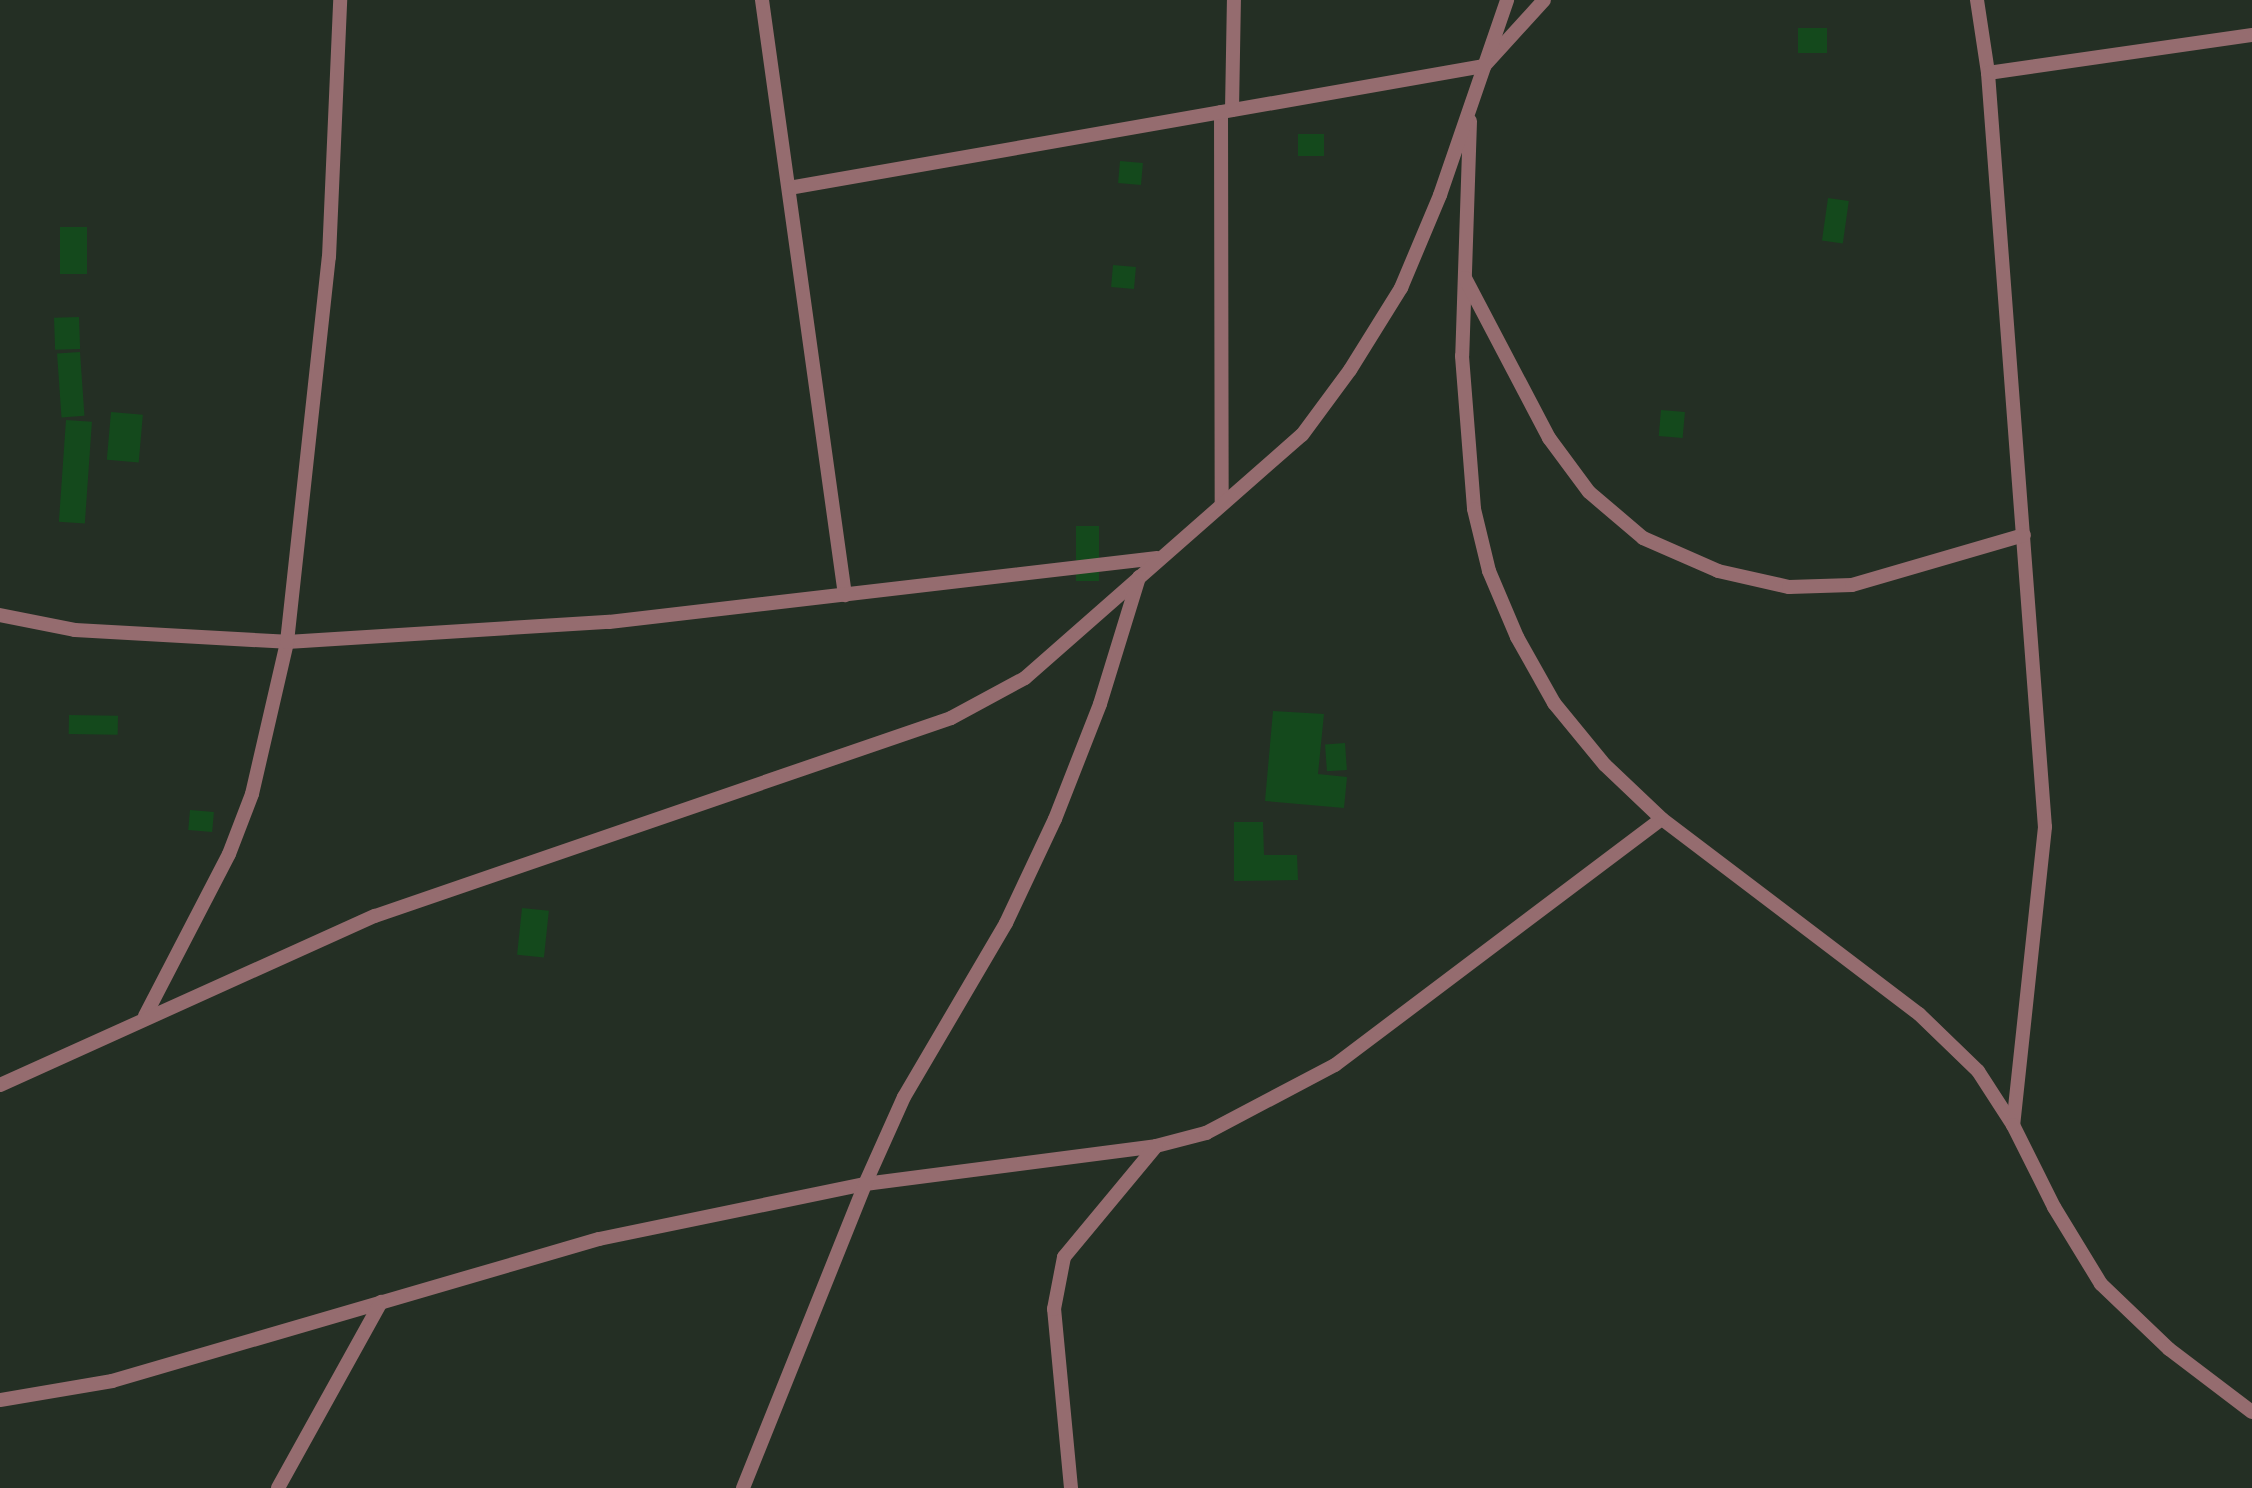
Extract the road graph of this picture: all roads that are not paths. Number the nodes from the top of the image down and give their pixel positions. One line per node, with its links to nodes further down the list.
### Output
1 (340, 0): 20 (street)
2 (762, 0): 12 (street)
3 (1234, 0): 11 (street)
4 (1507, 0): 8 (street)
5 (1544, 0): 8 (street)
6 (1977, 0): 9 (street)
7 (2252, 35): 9 (street)
8 (1485, 66): 10 (street); 11 (street)
9 (1988, 73): 15 (street)
10 (1470, 107): 13 (street); 14 (street)
11 (1226, 111): 12 (street); 14 (street)
12 (789, 188): 18 (street)
13 (1465, 277): 15 (street); 21 (street)
14 (1222, 503): 16 (street)
15 (2024, 535): 24 (street)
16 (1159, 558): 17 (street); 18 (street)
17 (1139, 575): 22 (street); 26 (street)
18 (845, 595): 20 (street)
19 (0, 615): 20 (street)
20 (287, 642): 22 (street)
21 (1662, 819): 24 (street); 25 (street)
22 (145, 1016): 23 (street)
23 (0, 1084)
24 (2013, 1125): 29 (street)
25 (1156, 1146): 26 (street); 32 (street)
26 (864, 1184): 27 (street); 31 (street)
27 (381, 1302): 28 (street); 30 (street)
28 (0, 1400)
29 (2252, 1412)
30 (278, 1488)
31 (743, 1488)
32 (1072, 1488)

